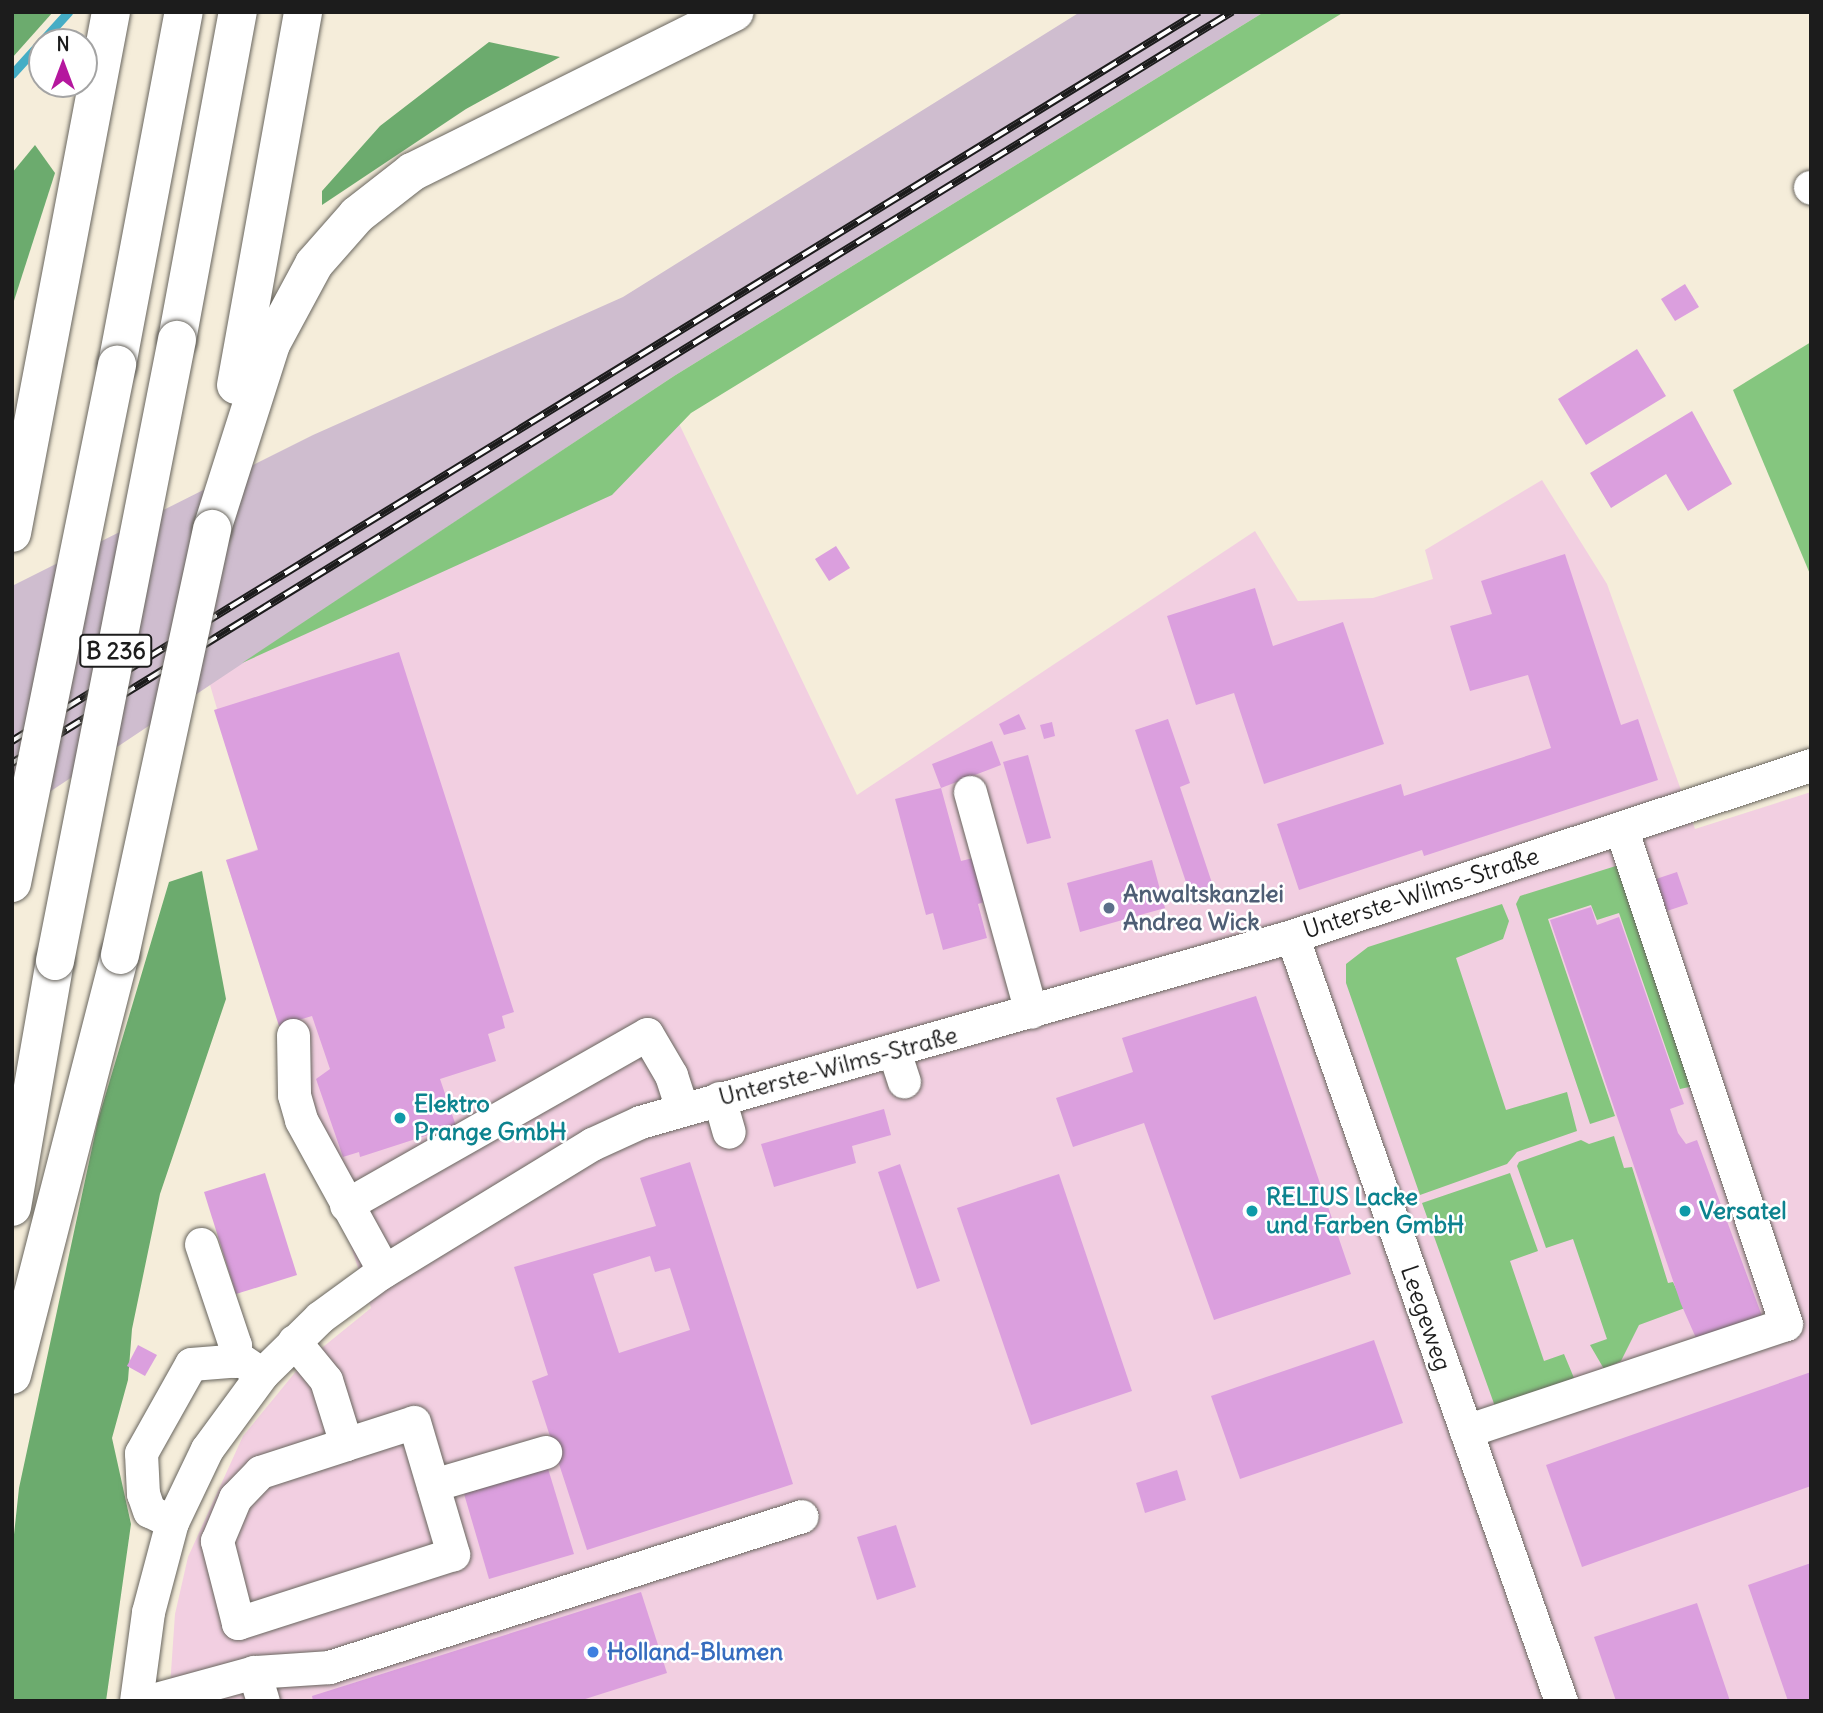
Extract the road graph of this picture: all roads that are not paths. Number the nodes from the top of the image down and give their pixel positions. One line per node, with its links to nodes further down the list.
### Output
1 (111, 12): 7 (highway)
2 (184, 12): 11 (highway, B 236, bridge)
3 (238, 12): 19 (highway, B 236, bridge)
4 (303, 12): 6 (highway)
5 (735, 12): 6 (highway)
6 (212, 529): 24 (highway, bridge)
7 (12, 533)
8 (1811, 765): 10 (street, Unterste-Wilms-Straße)
9 (970, 792): 13 (street)
10 (1621, 828): 12 (street, Unterste-Wilms-Straße); 25 (street)
11 (12, 883)
12 (1292, 936): 13 (street, Unterste-Wilms-Straße); 25 (street, Leegeweg)
13 (1031, 1012): 15 (street, Unterste-Wilms-Straße)
14 (293, 1035): 18 (street)
15 (719, 1098): 16 (street, Unterste-Wilms-Straße); 17 (street)
16 (682, 1109): 18 (street); 21 (street, Unterste-Wilms-Straße)
17 (730, 1132)
18 (346, 1205): 21 (street)
19 (12, 1207)
20 (201, 1244): 23 (street)
21 (384, 1271): 22 (street, Unterste-Wilms-Straße)
22 (294, 1341): 23 (street, Unterste-Wilms-Straße); 26 (street)
23 (248, 1367): 30 (street, Unterste-Wilms-Straße); 30 (street)
24 (12, 1375)
25 (1466, 1431): 34 (street, Leegeweg)
26 (346, 1444): 28 (street); 28 (street)
27 (545, 1452): 28 (street)
28 (433, 1485)
29 (801, 1516): 31 (street)
30 (172, 1522): 32 (street, Unterste-Wilms-Straße)
31 (259, 1686): 33 (street)
32 (136, 1701)
33 (149, 1701)
34 (1561, 1701)

